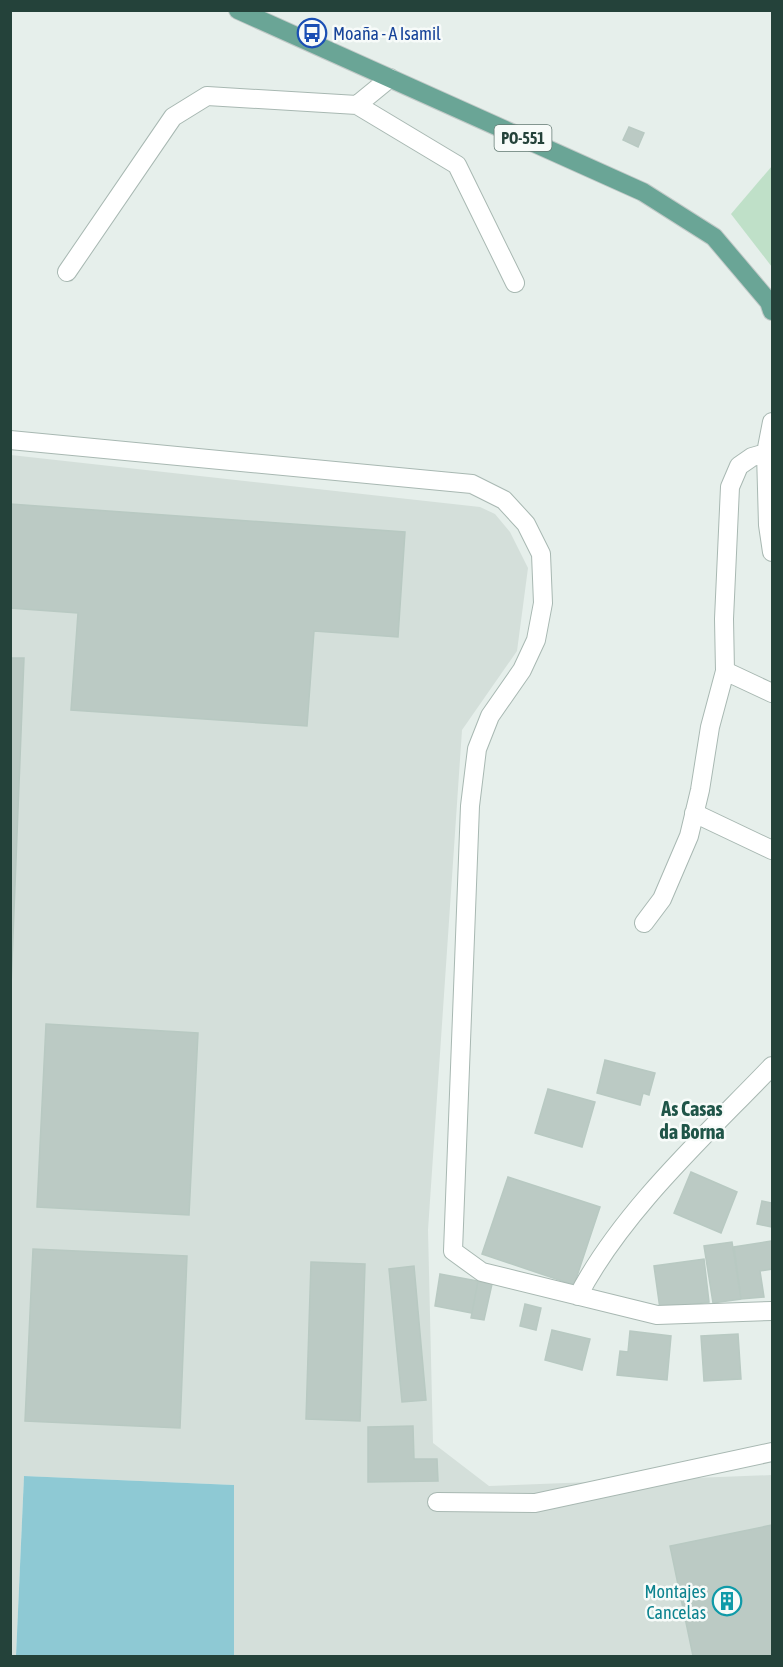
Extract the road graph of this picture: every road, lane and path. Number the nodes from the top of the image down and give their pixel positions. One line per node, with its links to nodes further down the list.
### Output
1 (238, 10): 2 (main road, PO-551)
2 (390, 78): 3 (street); 6 (main road, PO-551)
3 (357, 105): 4 (street); 5 (street)
4 (67, 272)
5 (515, 283)
6 (772, 311)
7 (772, 422): 9 (street)
8 (10, 440): 17 (street)
9 (766, 453): 10 (street); 11 (street)
10 (772, 552)
11 (725, 671): 12 (street); 13 (street)
12 (772, 693)
13 (694, 813): 14 (street); 15 (street)
14 (772, 850)
15 (644, 923)
16 (772, 1066): 17 (street)
17 (579, 1296): 18 (street)
18 (772, 1311)
19 (772, 1452): 20 (street)
20 (437, 1502)

